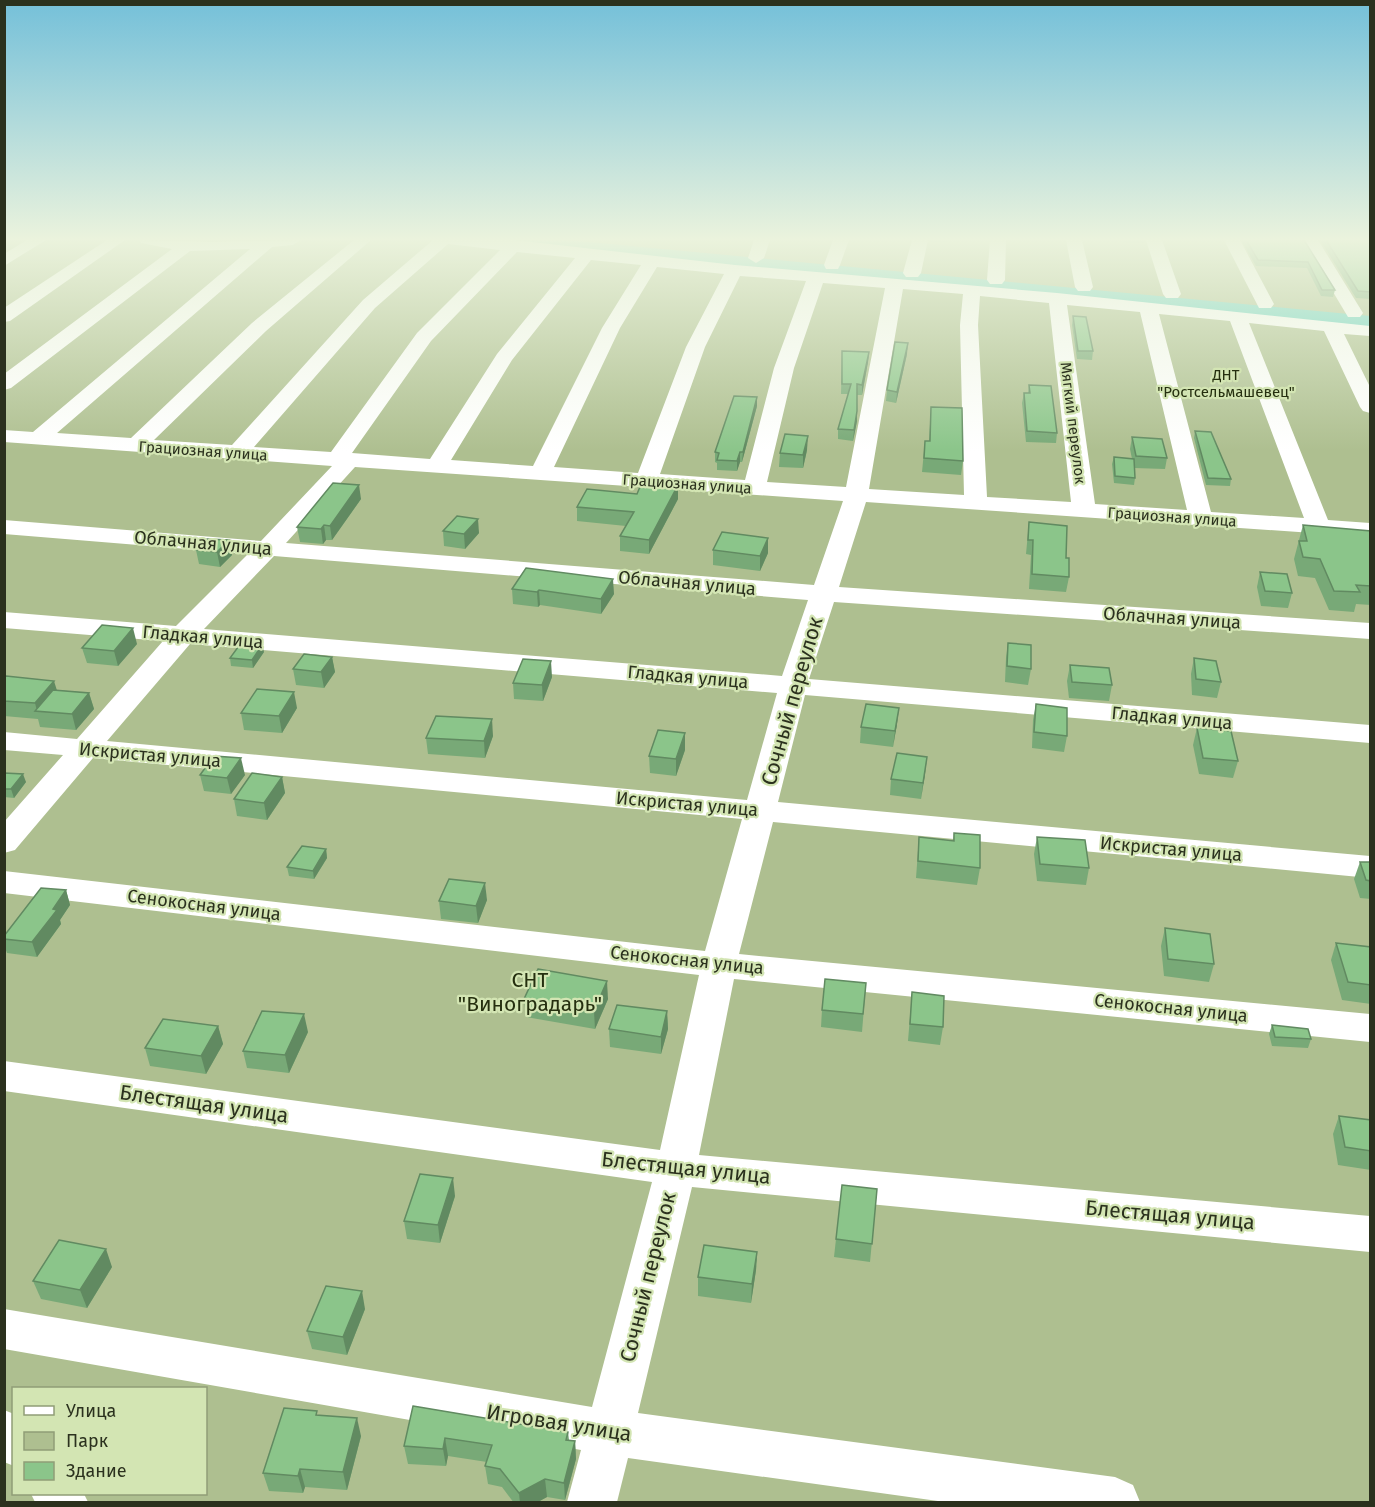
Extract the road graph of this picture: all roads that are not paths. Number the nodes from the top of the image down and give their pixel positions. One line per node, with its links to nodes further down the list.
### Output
1 (101, 310): 20 (street)
2 (188, 310): 23 (street)
3 (279, 310): 24 (street)
4 (363, 310): 25 (street)
5 (450, 310): 26 (street)
6 (542, 310): 27 (street)
7 (623, 310): 28 (street)
8 (711, 310): 29 (street)
9 (808, 310): 30 (street)
10 (889, 310): 31 (street, Сочный переулок)
11 (970, 310): 32 (street)
12 (1060, 310): 33 (street, Мягкий переулок)
13 (1149, 310): 34 (street)
14 (1181, 310): 17 (street)
15 (1326, 310): 16 (street)
16 (1362, 314)
17 (1237, 316): 18 (street); 36 (street)
18 (1331, 327): 19 (street); 21 (street)
19 (1371, 332)
20 (4, 384)
21 (1371, 407)
22 (4, 436): 23 (street, Грациозная улица)
23 (40, 437): 24 (street, Грациозная улица)
24 (135, 446): 25 (street, Грациозная улица)
25 (237, 453): 26 (street, Грациозная улица)
26 (342, 460): 27 (street, Грациозная улица); 38 (street)
27 (436, 467): 28 (street, Грациозная улица)
28 (540, 474): 29 (street, Грациозная улица)
29 (646, 481): 30 (street, Грациозная улица)
30 (754, 489): 31 (street, Грациозная улица)
31 (856, 496): 32 (street, Грациозная улица); 39 (street, Сочный переулок)
32 (976, 504): 33 (street, Грациозная улица)
33 (1084, 511): 34 (street, Грациозная улица)
34 (1201, 519): 36 (street, Грациозная улица)
35 (4, 527): 38 (street, Облачная улица)
36 (1319, 527): 37 (street, Грациозная улица)
37 (1371, 530)
38 (268, 548): 39 (street, Облачная улица); 42 (street)
39 (824, 594): 41 (street, Облачная улица); 43 (street, Сочный переулок)
40 (4, 620): 42 (street, Гладкая улица)
41 (1371, 631)
42 (182, 636): 43 (street, Гладкая улица); 46 (street)
43 (793, 686): 44 (street, Гладкая улица); 47 (street, Сочный переулок)
44 (1371, 735)
45 (4, 741): 46 (street, Искристая улица)
46 (86, 749): 47 (street, Искристая улица); 48 (street)
47 (760, 811): 49 (street, Искристая улица); 51 (street, Сочный переулок)
48 (4, 843)
49 (1371, 867)
50 (4, 882): 51 (street, Сенокосная улица)
51 (719, 965): 52 (street, Сенокосная улица); 54 (street, Сочный переулок)
52 (1371, 1028)
53 (4, 1076): 54 (street, Блестящая улица)
54 (676, 1169): 55 (street, Блестящая улица); 57 (street, Сочный переулок)
55 (1371, 1234)
56 (4, 1329): 57 (street, Игровая улица)
57 (608, 1432): 58 (street, Сочный переулок); 59 (street, Игровая улица)
58 (592, 1503)
59 (1115, 1503)

